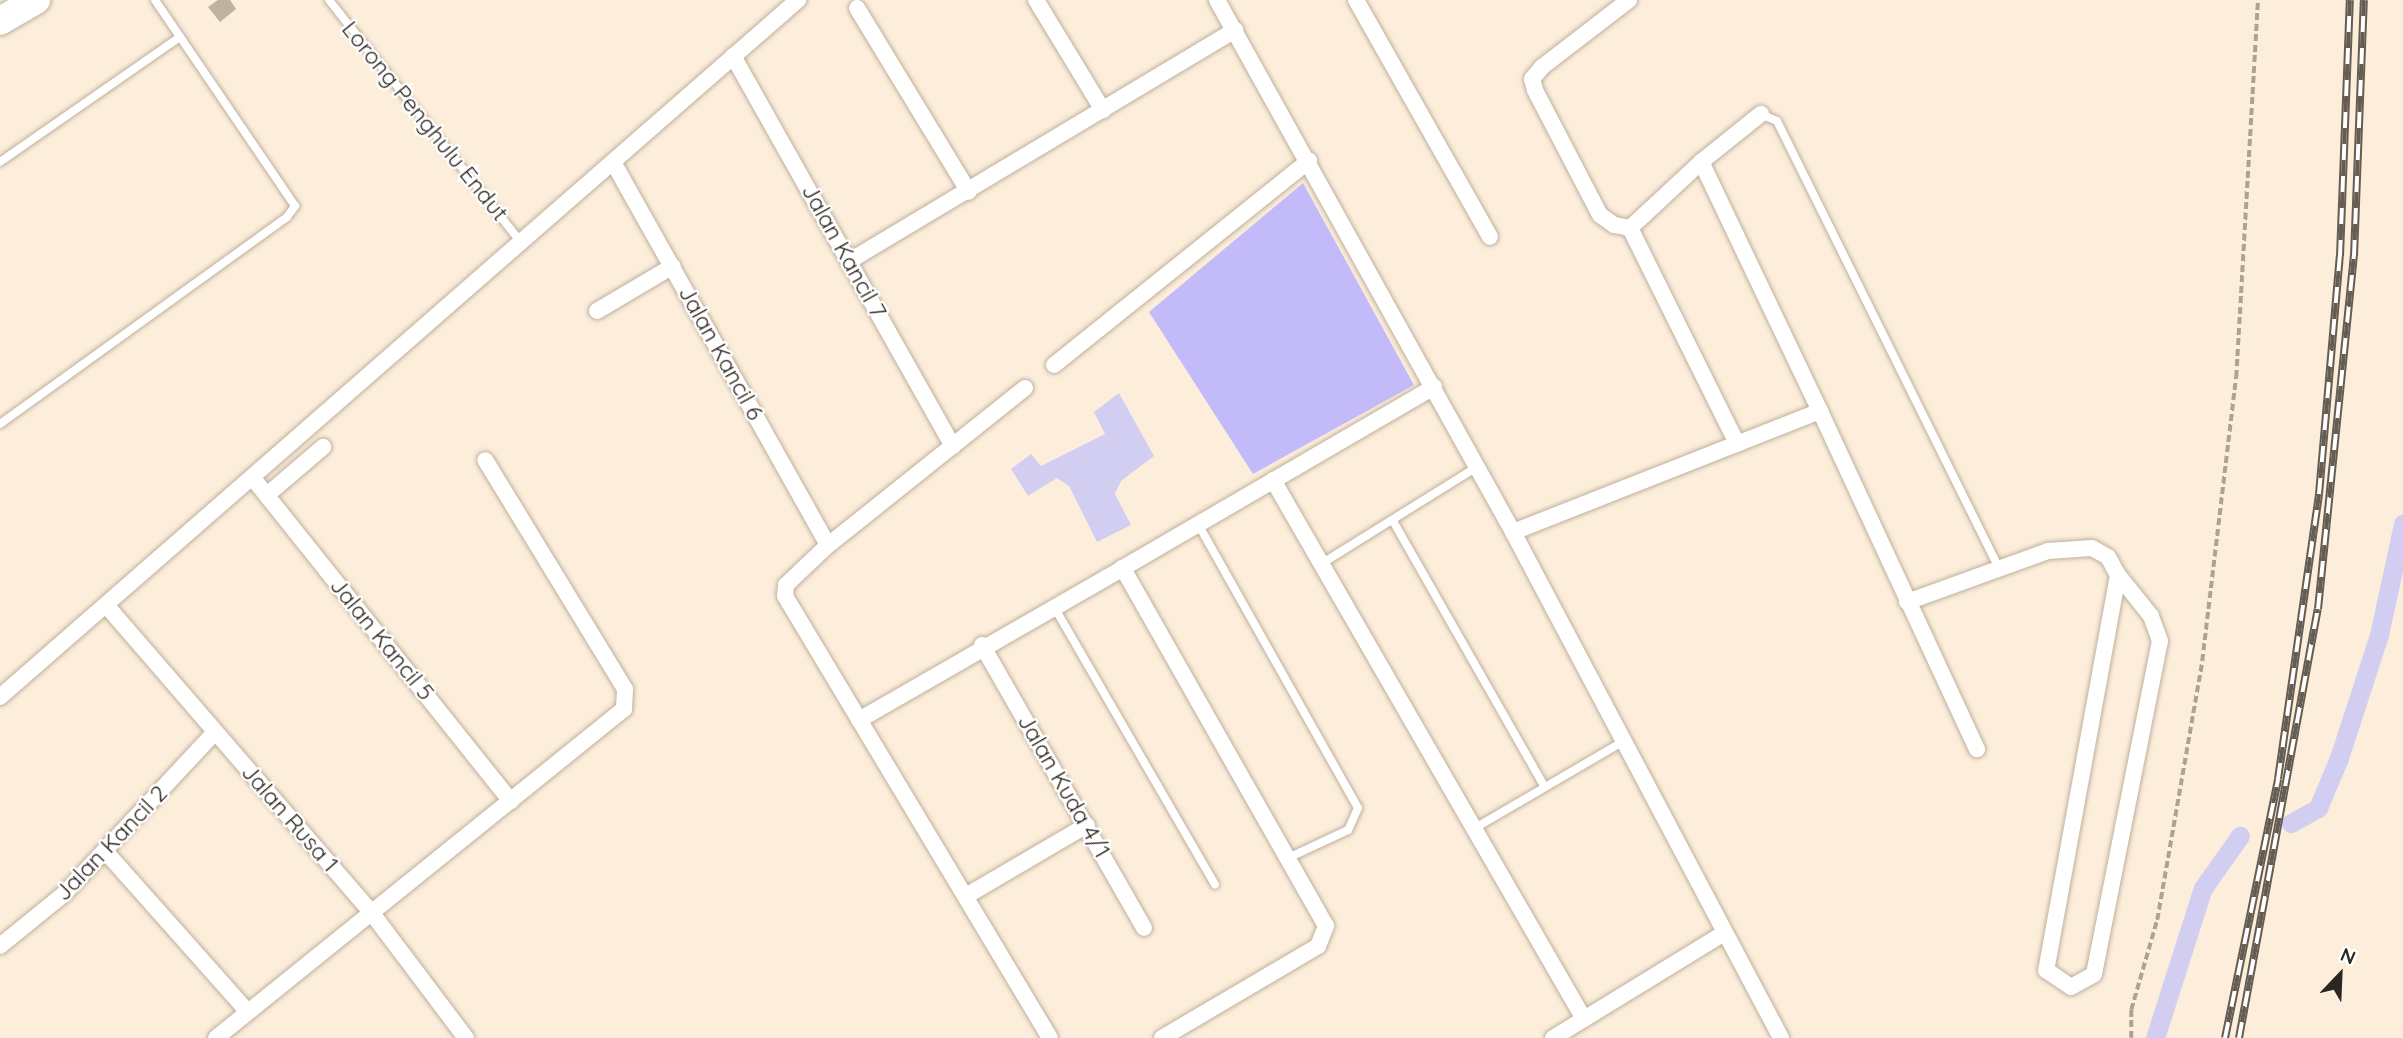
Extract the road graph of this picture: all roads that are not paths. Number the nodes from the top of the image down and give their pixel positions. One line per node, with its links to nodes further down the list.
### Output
1 (36, 0): 10 (highway)
2 (155, 0): 12 (lane)
3 (328, 0): 23 (lane, Lorong Penghulu Endut)
4 (798, 0): 13 (street)
5 (1037, 0): 14 (street)
6 (1217, 0): 11 (street)
7 (1356, 0): 22 (street)
8 (1629, 0): 21 (street)
9 (857, 8): 20 (street)
10 (0, 21)
11 (1235, 30): 14 (street); 16 (street)
12 (180, 37): 17 (lane); 31 (lane)
13 (733, 56): 18 (street); 24 (street, Jalan Kancil 7)
14 (1102, 110): 20 (street)
15 (1761, 114): 19 (street); 45 (lane)
16 (1309, 161): 27 (street); 28 (street)
17 (0, 162)
18 (613, 162): 23 (street); 25 (street, Jalan Kancil 6)
19 (1701, 162): 21 (street); 30 (street)
20 (969, 192): 24 (street)
21 (1630, 228): 32 (street)
22 (1490, 237)
23 (522, 242): 37 (street)
24 (850, 260): 33 (street, Jalan Kancil 7)
25 (673, 266): 26 (street); 43 (street, Jalan Kancil 6)
26 (597, 311)
27 (1054, 365)
28 (1434, 387): 36 (street); 38 (street)
29 (1025, 388): 33 (street)
30 (1820, 411): 32 (street); 48 (street)
31 (0, 424)
32 (1737, 444): 42 (street)
33 (953, 446): 43 (street)
34 (323, 447): 39 (street)
35 (485, 460): 58 (street)
36 (1477, 467): 40 (lane); 42 (street)
37 (252, 477): 39 (street, Jalan Kancil 5); 50 (street)
38 (1273, 480): 41 (street); 44 (street)
39 (267, 495): 58 (street, Jalan Kancil 5)
40 (1393, 521): 44 (lane); 57 (lane)
41 (1198, 524): 46 (street); 62 (lane)
42 (1513, 532): 55 (street)
43 (828, 545): 53 (street)
44 (1321, 564): 60 (street)
45 (1997, 565): 47 (street); 48 (street)
46 (1123, 568): 49 (street); 62 (street)
47 (2118, 575): 47 (street)
48 (1907, 602): 56 (street)
49 (1052, 604): 51 (street); 63 (lane)
50 (106, 605): 52 (street); 54 (street, Jalan Rusa 1)
51 (982, 645): 53 (street); 59 (street, Jalan Kuda 4/1)
52 (0, 697)
53 (859, 720): 64 (street)
54 (215, 732): 61 (street, Jalan Kancil 2); 65 (street, Jalan Rusa 1)
55 (1622, 742): 57 (lane); 67 (street)
56 (1977, 748)
57 (1545, 787): 60 (lane)
58 (511, 801): 65 (street)
59 (1087, 825): 64 (street); 66 (street, Jalan Kuda 4/1)
60 (1475, 828): 70 (street)
61 (105, 851): 68 (street, Jalan Kancil 2); 69 (street)
62 (1290, 857): 74 (street)
63 (1215, 884)
64 (967, 896): 73 (street)
65 (370, 912): 69 (street); 72 (street, Jalan Rusa 1)
66 (1144, 928)
67 (1723, 934): 70 (street); 76 (street)
68 (0, 946)
69 (248, 1012): 71 (street)
70 (1584, 1019): 75 (street)
71 (216, 1038)
72 (466, 1038)
73 (1050, 1038)
74 (1162, 1038)
75 (1553, 1038)
76 (1781, 1038)

